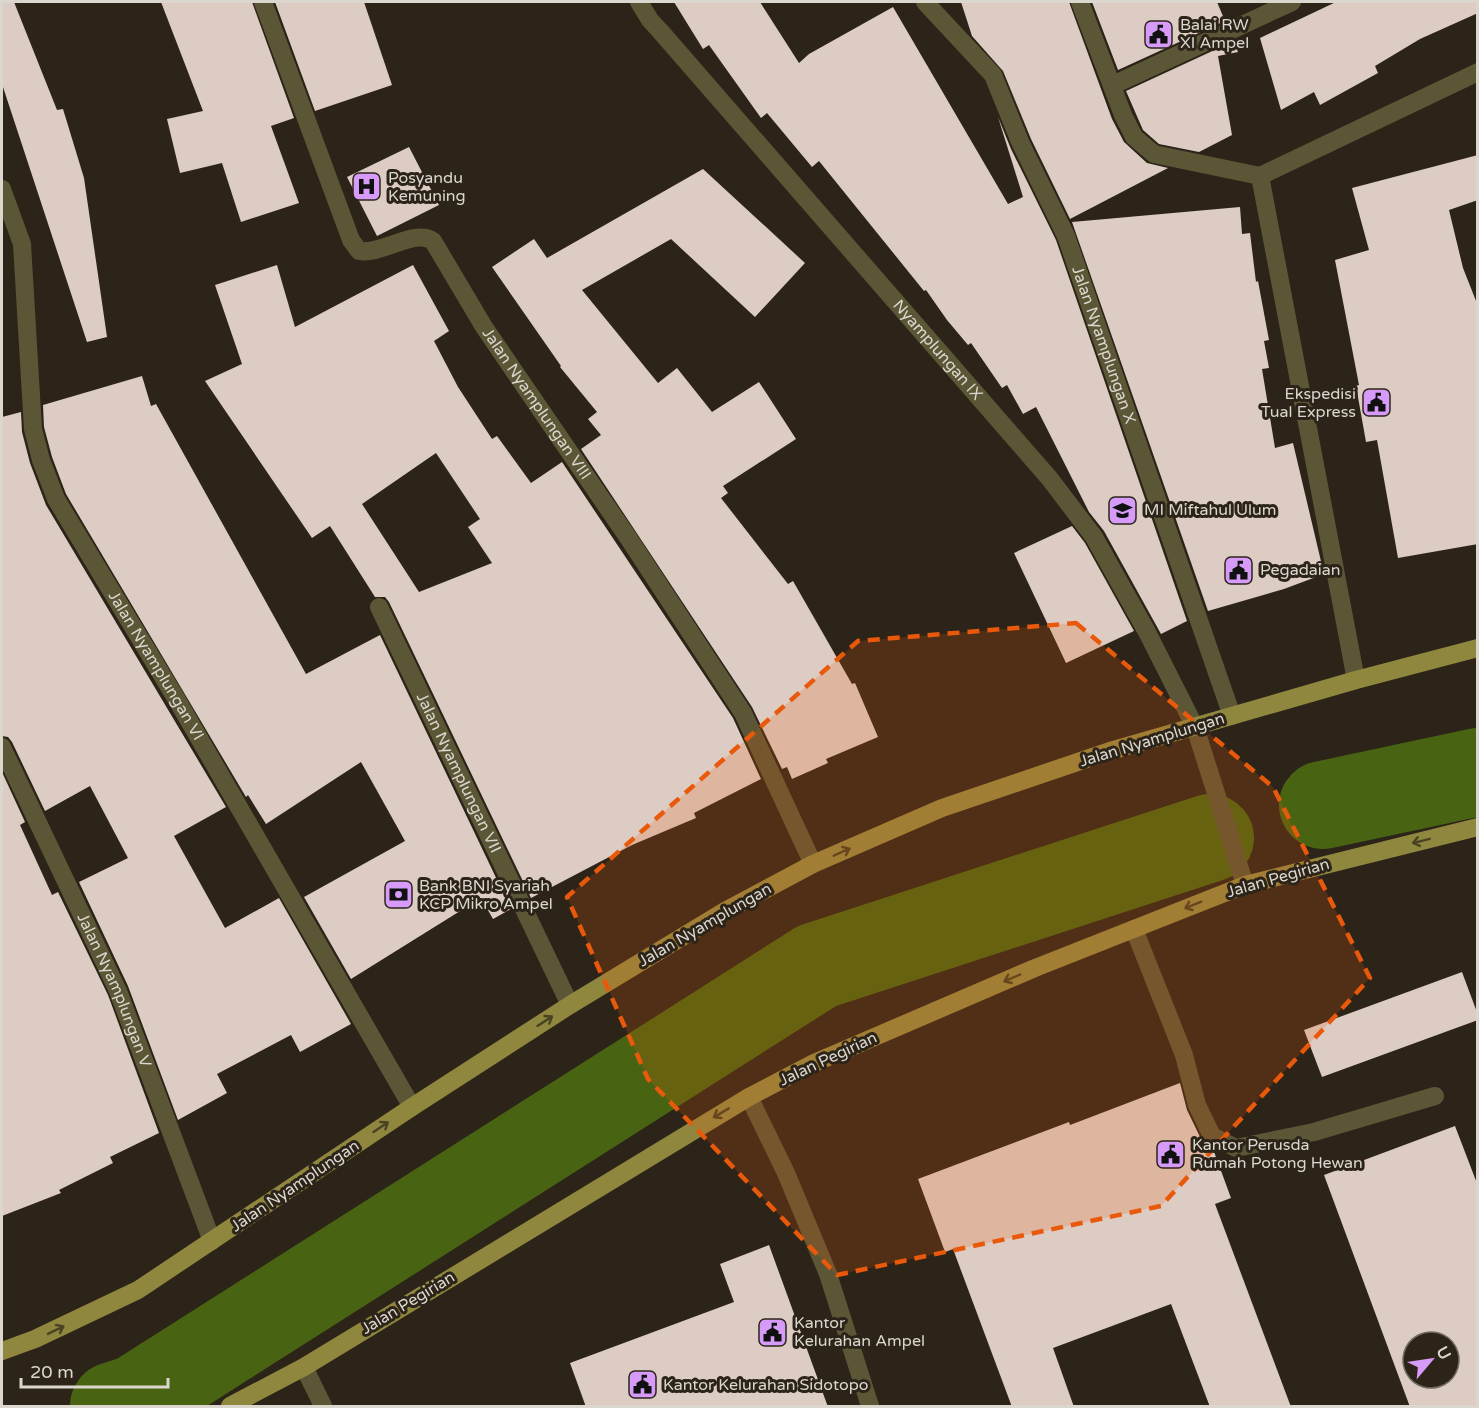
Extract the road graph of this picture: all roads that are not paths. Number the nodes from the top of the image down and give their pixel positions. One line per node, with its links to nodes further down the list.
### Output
1 (263, 2): 17 (street, Jalan Nyamplungan VIII)
2 (639, 2): 14 (street, Nyamplungan IX)
3 (925, 2): 13 (street, Jalan Nyamplungan X)
4 (1080, 2): 7 (street)
5 (1292, 2): 7 (street)
6 (1478, 72): 8 (street)
7 (1113, 85): 8 (street)
8 (1260, 176): 12 (street)
9 (2, 189): 23 (street, Jalan Nyamplungan VI)
10 (379, 607): 20 (street, Jalan Nyamplungan VII)
11 (1478, 648): 12 (main road, Jalan Nyamplungan)
12 (1356, 680): 13 (main road, Jalan Nyamplungan)
13 (1232, 716): 14 (main road, Jalan Nyamplungan)
14 (1195, 727): 17 (main road, Jalan Nyamplungan, one-way to 14); 18 (street, Nyamplungan IX)
15 (2, 747): 24 (street, Jalan Nyamplungan V)
16 (1478, 827): 18 (main road, Jalan Pegirian, one-way to 18)
17 (813, 864): 20 (main road, Jalan Nyamplungan)
18 (1245, 885): 19 (main road, Jalan Pegirian, one-way to 19)
19 (1134, 929): 21 (main road, Jalan Pegirian, one-way to 21); 22 (street)
20 (570, 1005): 23 (main road, Jalan Nyamplungan, one-way to 20)
21 (749, 1096): 26 (main road, Jalan Pegirian, one-way to 26); 29 (street)
22 (1435, 1096)
23 (412, 1107): 24 (main road, Jalan Nyamplungan, one-way to 23)
24 (212, 1241): 25 (main road, Jalan Nyamplungan, one-way to 24)
25 (2, 1351)
26 (304, 1366): 27 (main road, Jalan Pegirian); 28 (street)
27 (230, 1407)
28 (323, 1407)
29 (870, 1407)

